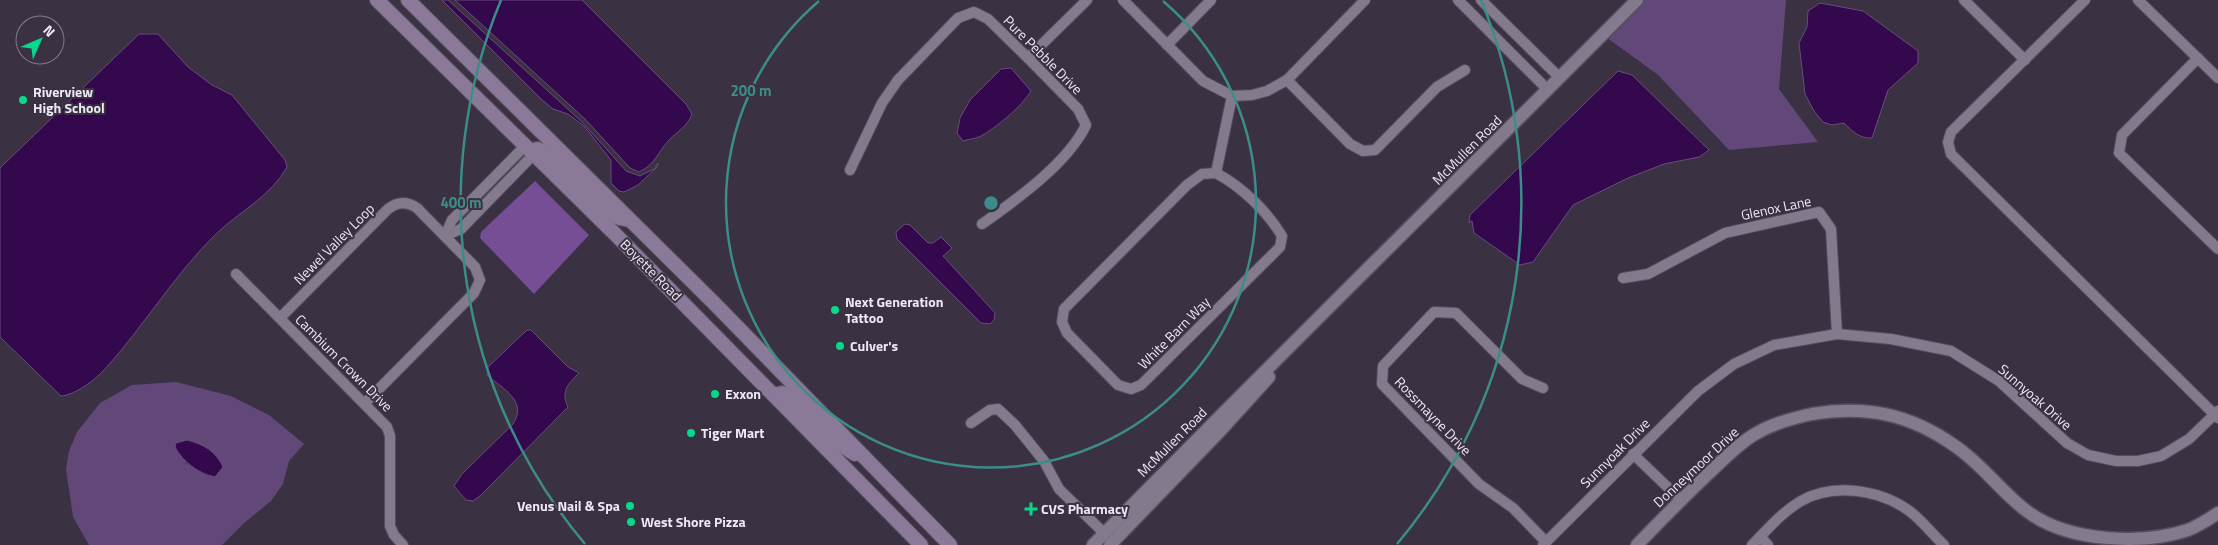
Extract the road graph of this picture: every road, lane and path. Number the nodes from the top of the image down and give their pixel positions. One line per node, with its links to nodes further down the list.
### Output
1 (377, 0): 23 (main road, Boyette Road)
2 (408, 0): 26 (main road, Boyette Road)
3 (1087, 0): 14 (street)
4 (1123, 0): 13 (street)
5 (1211, 0): 13 (street)
6 (1365, 0): 20 (street)
7 (1458, 0): 21 (street)
8 (1481, 0): 18 (street)
9 (1637, 0): 18 (street, McMullen Road)
10 (1964, 0): 16 (street)
11 (2085, 0): 16 (street, Sunnyoak Drive)
12 (2138, 0): 15 (street)
13 (1167, 44): 22 (street)
14 (1028, 58): 24 (street, Pure Pebble Drive); 27 (street, Pure Pebble Drive)
15 (2198, 58): 19 (street); 29 (street)
16 (2025, 60): 38 (street, Sunnyoak Drive)
17 (1465, 70): 20 (street)
18 (1560, 78): 21 (street, McMullen Road)
19 (2218, 78)
20 (1287, 80): 22 (street)
21 (1548, 90): 45 (street, McMullen Road)
22 (1232, 96): 25 (street)
23 (530, 148): 26 (main road); 28 (street); 36 (main road, Boyette Road)
24 (850, 170)
25 (1216, 172): 25 (street, White Barn Way)
26 (632, 221): 34 (main road, Boyette Road)
27 (982, 224)
28 (445, 236): 32 (street, Newel Valley Loop); 37 (street, Newel Valley Loop)
29 (2218, 249)
30 (236, 274): 32 (street, Cambium Crown Drive)
31 (1623, 278): 33 (street, Glenox Lane)
32 (280, 318): 37 (street, Cambium Crown Drive)
33 (1837, 334): 38 (street, Sunnyoak Drive); 40 (street, Sunnyoak Drive)
34 (769, 359): 36 (main road); 41 (main road, Boyette Road)
35 (1543, 388): 47 (street, Rossmayne Drive)
36 (774, 395): 41 (main road); 49 (main road, Boyette Road)
37 (365, 402): 48 (street, Cambium Crown Drive)
38 (2217, 415)
39 (971, 423): 45 (street)
40 (1633, 454): 42 (street); 47 (street, Sunnyoak Drive)
41 (867, 460): 50 (main road, Boyette Road)
42 (1681, 500): 46 (street, Donneymoor Drive); 52 (street, Donneymoor Drive)
43 (2218, 513): 46 (street, Donneymoor Drive)
44 (1760, 537): 53 (street); 54 (street); 55 (street)
45 (1107, 539): 51 (street, McMullen Road)
46 (2159, 541)
47 (1544, 544)
48 (403, 545)
49 (921, 545)
50 (950, 545)
51 (1093, 545)
52 (1637, 545)
53 (1752, 545)
54 (1768, 545)
55 (1944, 545)

